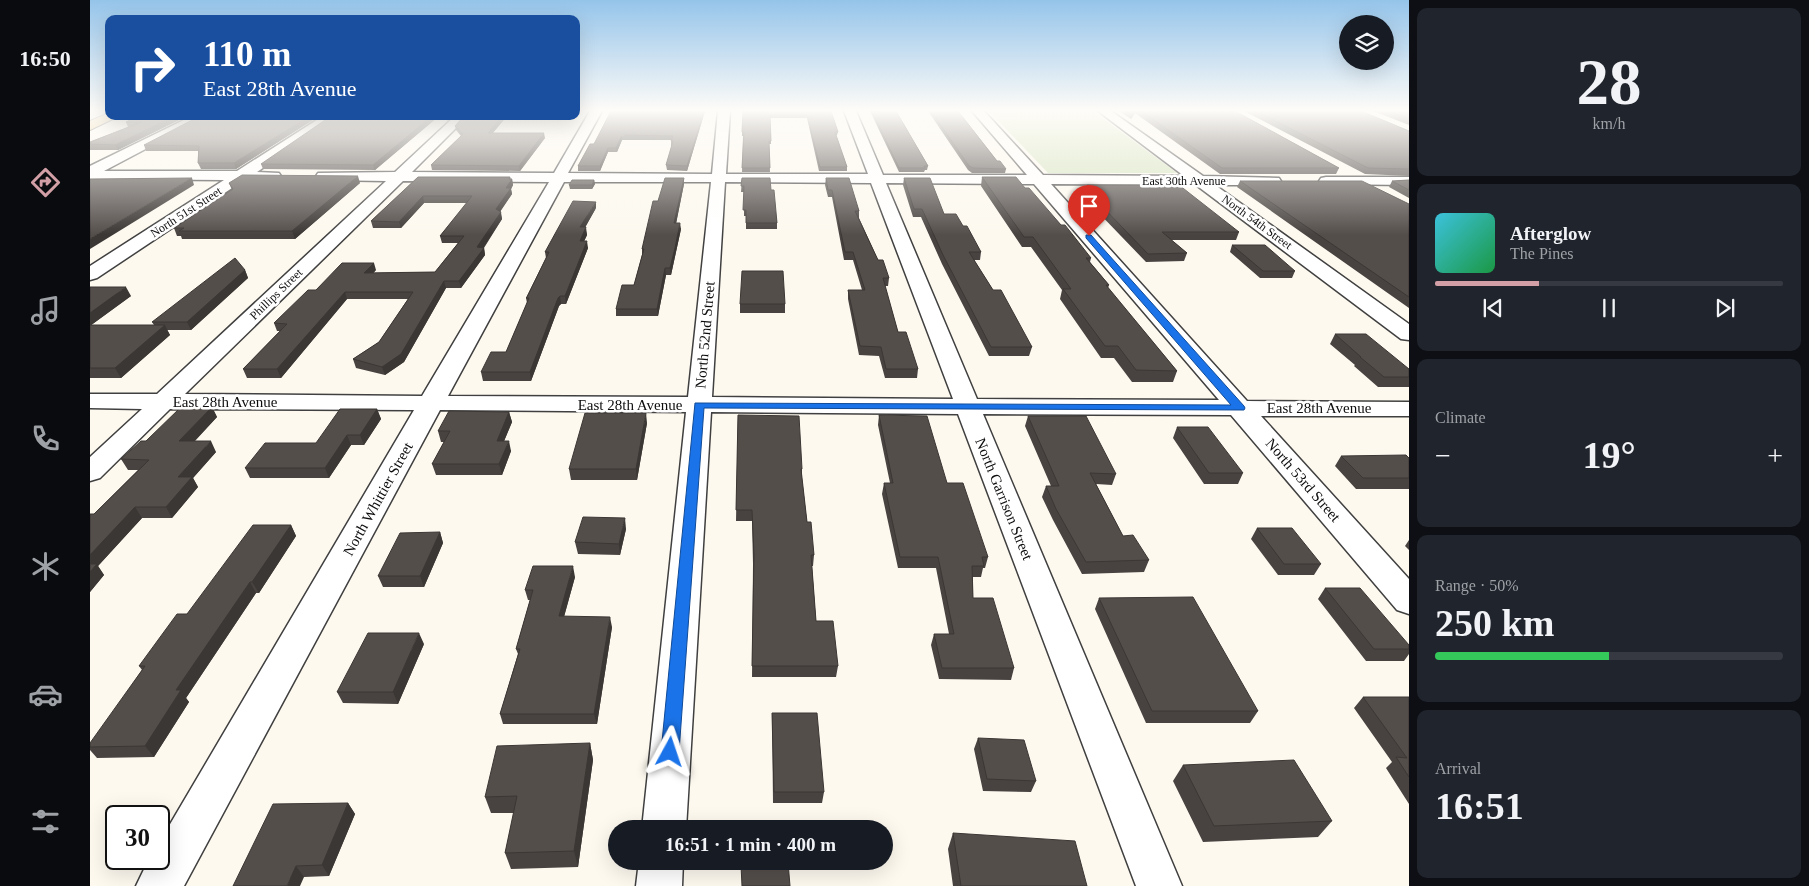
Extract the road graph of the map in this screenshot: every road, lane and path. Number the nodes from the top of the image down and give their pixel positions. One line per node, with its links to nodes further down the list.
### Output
1 (132, 152): 10 (street)
2 (276, 152): 11 (street, North 51st Street)
3 (424, 152): 14 (street, Phillips Street)
4 (572, 152): 15 (street, North Whittier Street)
5 (721, 152): 16 (street, North 52nd Street)
6 (866, 152): 17 (street, North Garrison Street)
7 (1014, 152): 18 (street, North 53rd Street)
8 (1161, 152): 19 (street, North 54th Street)
9 (1336, 167): 22 (street)
10 (90, 174): 11 (street)
11 (240, 176): 12 (street); 25 (street, North 51st Street)
12 (290, 176)
13 (310, 176): 14 (street, East 30th Avenue)
14 (400, 176): 15 (street, East 30th Avenue); 28 (street, Phillips Street)
15 (558, 177): 16 (street, East 30th Avenue); 29 (street, North Whittier Street)
16 (719, 178): 17 (street, East 30th Avenue); 30 (street, North 52nd Street)
17 (877, 179): 18 (street, East 30th Avenue); 31 (street, North Garrison Street)
18 (1038, 179): 19 (street, East 30th Avenue); 32 (street, North 53rd Street)
19 (1200, 181): 20 (street, East 30th Avenue); 26 (street, North 54th Street)
20 (1286, 181)
21 (1314, 181): 22 (street)
22 (1362, 181): 23 (street); 24 (street)
23 (1409, 181)
24 (1386, 194)
25 (90, 274)
26 (1409, 334)
27 (90, 401): 28 (street, East 28th Avenue)
28 (164, 402): 29 (street, East 28th Avenue); 34 (street, Phillips Street)
29 (432, 403): 30 (street, East 28th Avenue); 38 (street, North Whittier Street)
30 (699, 405): 31 (street, East 28th Avenue); 36 (street, North 52nd Street)
31 (967, 406): 32 (street, East 28th Avenue); 40 (street, North Garrison Street)
32 (1240, 408): 33 (street, East 28th Avenue); 35 (street, North 53rd Street)
33 (1409, 409)
34 (90, 472)
35 (1409, 601)
36 (665, 820)
37 (660, 870): 39 (street)
38 (160, 886)
39 (659, 886)
40 (1159, 886)

